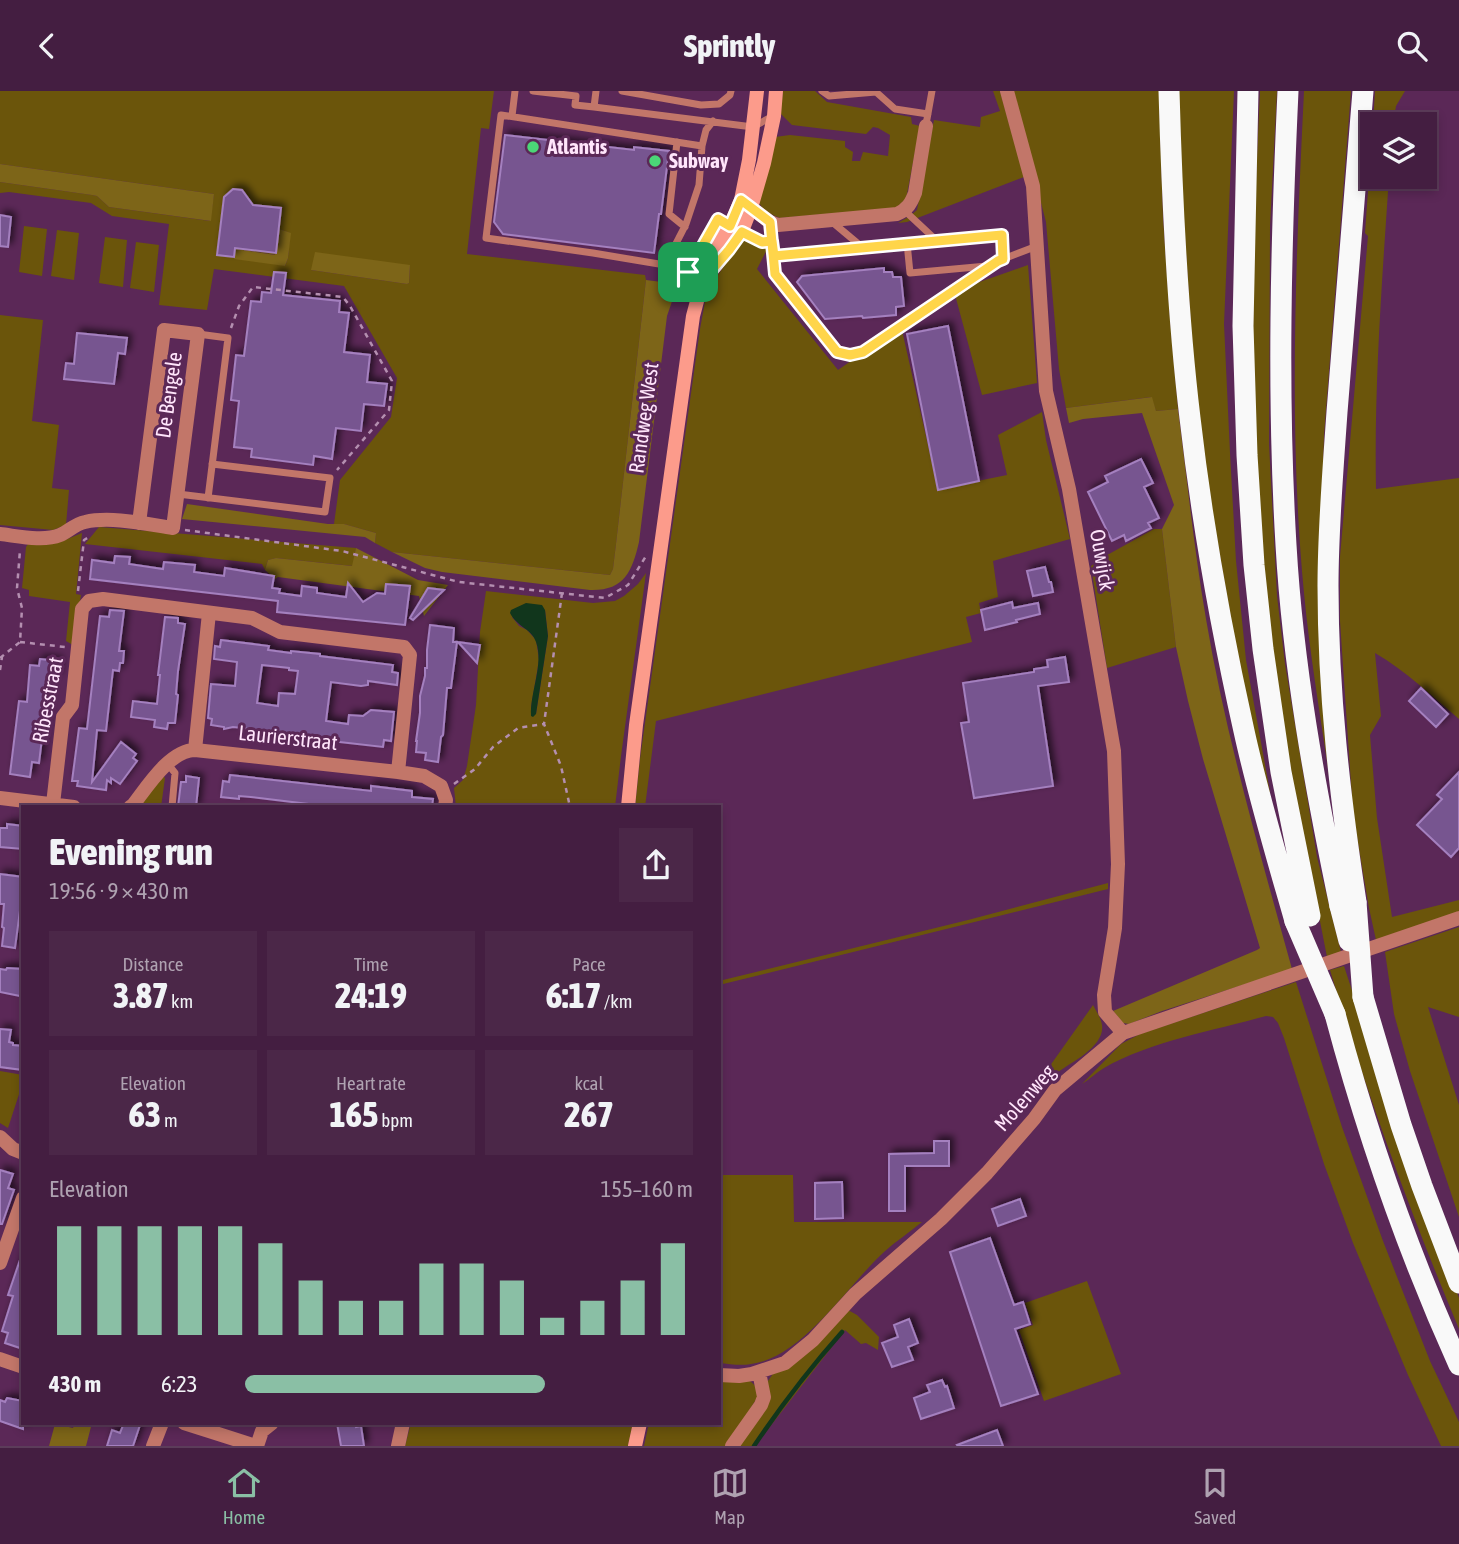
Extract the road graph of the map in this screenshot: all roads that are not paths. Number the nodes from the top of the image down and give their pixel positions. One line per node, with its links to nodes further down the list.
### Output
1 (515, 91): 17 (lane)
2 (533, 91): 16 (lane)
3 (596, 91): 16 (lane)
4 (622, 91): 15 (lane)
5 (731, 91): 15 (lane)
6 (757, 91): 22 (street, Randweg West)
7 (776, 91): 18 (street, Randweg West)
8 (822, 91): 20 (lane)
9 (932, 91): 20 (lane)
10 (1007, 91): 32 (street, Ouwijck)
11 (1170, 91): 57 (highway)
12 (1248, 91): 57 (highway)
13 (1288, 91): 56 (highway)
14 (1363, 91): 56 (highway)
15 (701, 105): 19 (lane)
16 (594, 107): 19 (lane)
17 (512, 116): 23 (lane); 36 (lane)
18 (774, 116): 22 (lane); 25 (street, Randweg West)
19 (701, 119): 21 (lane)
20 (927, 120): 26 (street)
21 (713, 121): 22 (lane); 24 (lane)
22 (753, 127): 25 (street, Randweg West)
23 (677, 142): 24 (lane); 29 (lane)
24 (702, 146): 29 (lane)
25 (746, 204): 28 (street); 38 (street, Randweg West)
26 (905, 211): 27 (street); 30 (lane)
27 (831, 221): 28 (street); 33 (lane)
28 (770, 222): 34 (lane)
29 (685, 227): 36 (lane)
30 (936, 240): 31 (lane); 35 (lane)
31 (907, 243): 33 (lane); 37 (lane)
32 (1037, 246): 35 (lane); 59 (street, Ouwijck)
33 (862, 247): 34 (lane)
34 (774, 256): 37 (lane)
35 (1003, 259): 37 (lane)
36 (665, 265): 38 (lane)
37 (990, 266)
38 (704, 279): 55 (street, Randweg West)
39 (198, 334): 40 (lane); 41 (street, De Bengele); 43 (street, De Bengele)
40 (212, 464): 42 (lane); 42 (lane)
41 (177, 494): 42 (lane); 43 (street, De Bengele)
42 (208, 498)
43 (139, 523): 44 (street)
44 (0, 534)
45 (209, 613): 46 (street); 48 (street); 50 (street, Ribesstraat)
46 (195, 750): 47 (street); 48 (street, Laurierstraat)
47 (167, 764): 52 (street); 53 (lane)
48 (398, 772): 54 (street, Laurierstraat)
49 (0, 798): 50 (street)
50 (53, 804): 51 (street)
51 (60, 805)
52 (133, 805)
53 (173, 805)
54 (445, 805)
55 (628, 805)
56 (1348, 904): 64 (highway, bridge)
57 (1302, 918): 66 (highway, bridge)
58 (1459, 918): 59 (street, Molenweg)
59 (1123, 1033): 68 (street, Molenweg)
60 (0, 1137): 61 (street)
61 (21, 1152)
62 (21, 1204): 63 (street)
63 (0, 1263)
64 (1459, 1283)
65 (0, 1359): 67 (street)
66 (1459, 1365)
67 (21, 1366)
68 (759, 1372): 69 (street, Molenweg); 79 (street)
69 (721, 1375)
70 (161, 1425): 75 (street)
71 (190, 1425): 76 (street)
72 (270, 1425): 76 (street)
73 (403, 1425): 77 (street)
74 (640, 1425): 78 (street)
75 (153, 1446)
76 (257, 1446)
77 (398, 1446)
78 (635, 1446)
79 (732, 1446)

